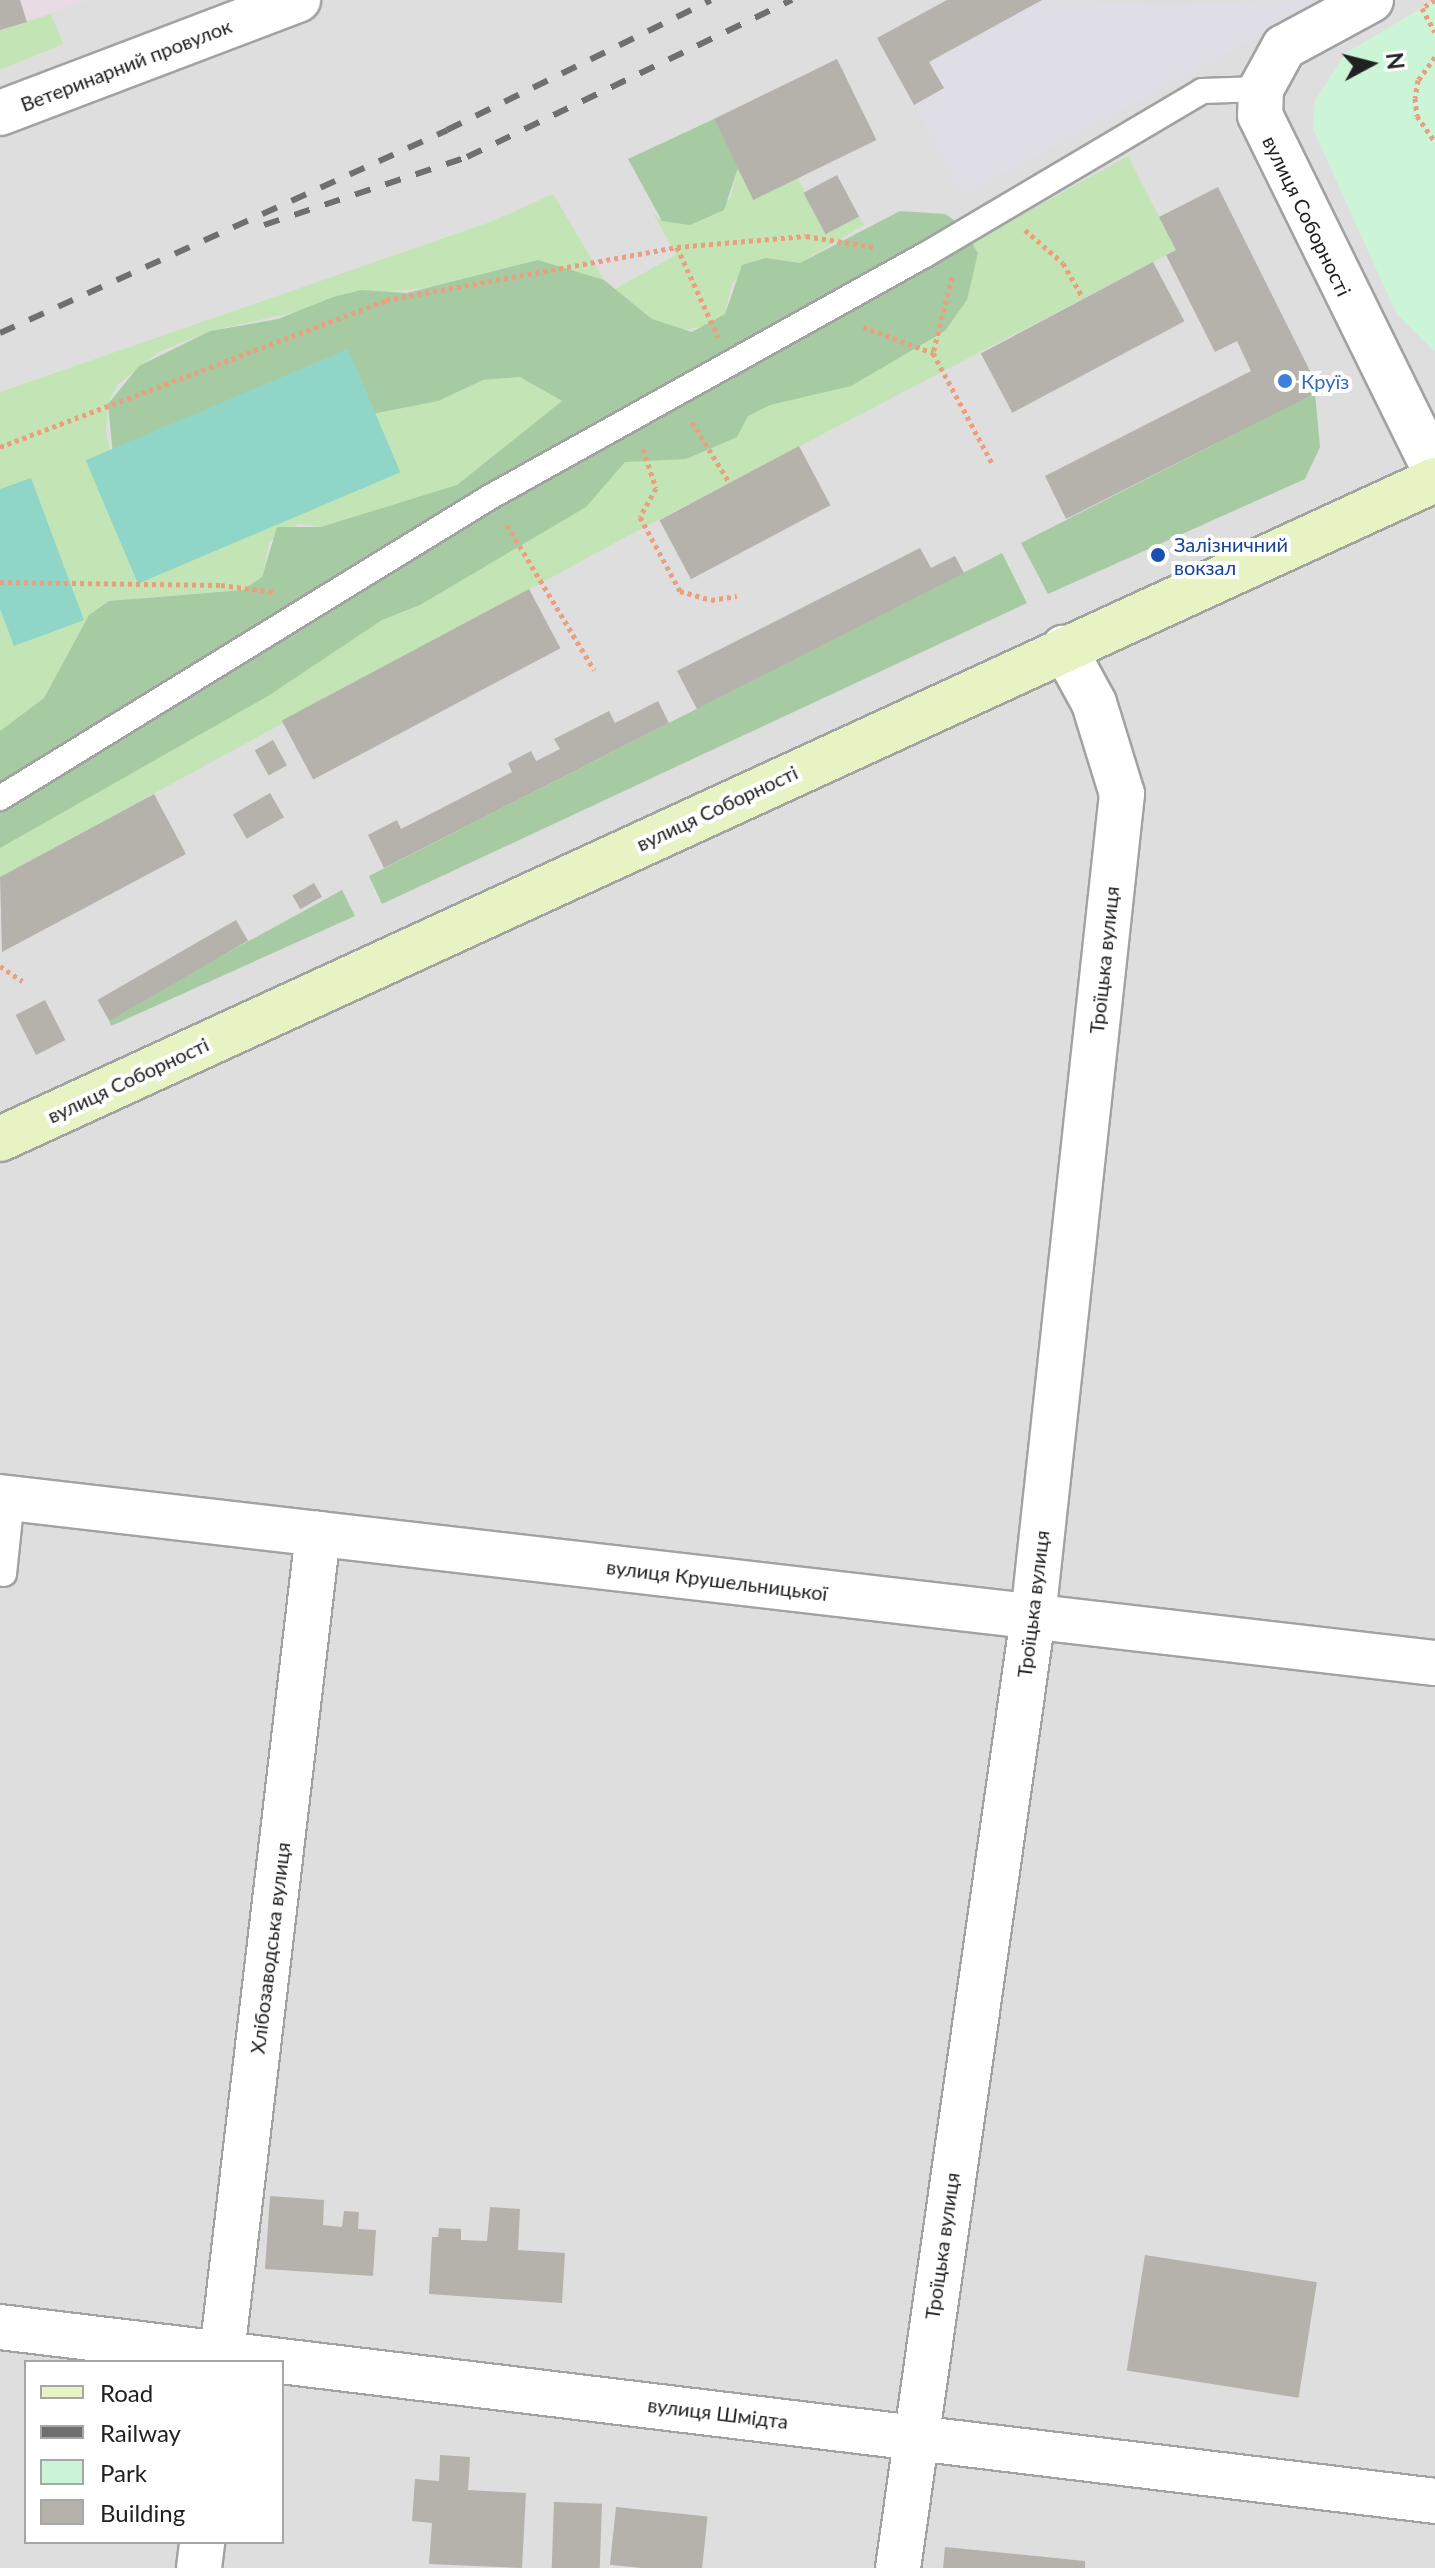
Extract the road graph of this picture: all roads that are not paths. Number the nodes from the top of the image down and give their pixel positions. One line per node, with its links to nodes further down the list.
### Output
1 (1371, 0): 3 (street)
2 (286, 2): 4 (street, Ветеринарний провулок)
3 (1261, 89): 5 (street, вулиця Соборності); 8 (lane)
4 (0, 113)
5 (1435, 471)
6 (1435, 480): 7 (main road, вулиця Соборності)
7 (1064, 648): 9 (main road, вулиця Соборності); 13 (street, Троїцька вулиця)
8 (0, 798)
9 (0, 1139)
10 (6, 1498): 11 (street, вулиця Крушельницької); 12 (lane)
11 (318, 1534): 13 (street, вулиця Крушельницької); 16 (street, Хлібозаводська вулиця)
12 (4, 1574)
13 (1033, 1617): 14 (street, вулиця Крушельницької); 19 (street, Троїцька вулиця)
14 (1435, 1663)
15 (0, 2327): 16 (street, вулиця Шмідта)
16 (222, 2356): 17 (street, вулиця Шмідта)
17 (256, 2360)
18 (284, 2363): 19 (street, вулиця Шмідта)
19 (914, 2438): 20 (street, вулиця Шмідта); 23 (street, Троїцька вулиця)
20 (1435, 2501)
21 (202, 2544): 22 (street)
22 (199, 2568)
23 (898, 2568)

